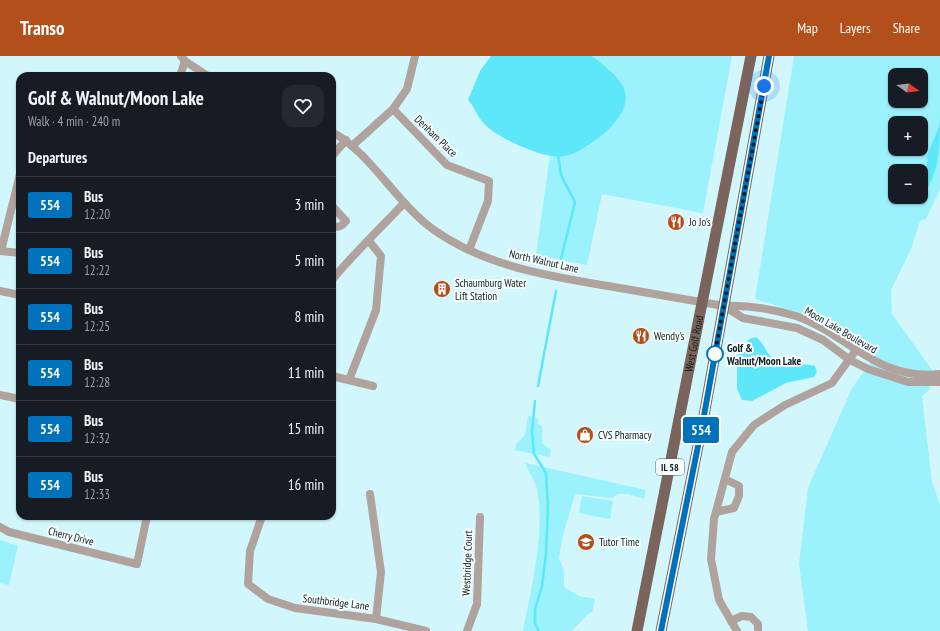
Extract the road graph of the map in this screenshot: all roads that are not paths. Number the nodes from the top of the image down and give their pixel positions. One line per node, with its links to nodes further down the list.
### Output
1 (415, 56): 7 (street)
2 (751, 56): 23 (main road, West Golf Road / IL 58)
3 (769, 56): 24 (main road, West Golf Road / IL 58)
4 (183, 58): 5 (street); 6 (street)
5 (181, 72)
6 (202, 72)
7 (393, 109): 10 (street); 17 (street, Denham Place)
8 (336, 134): 9 (street, North Walnut Lane)
9 (346, 140): 10 (street, North Walnut Lane); 11 (street)
10 (352, 146): 13 (street, North Walnut Lane)
11 (336, 151)
12 (16, 189): 18 (street)
13 (404, 203): 16 (street); 17 (street, North Walnut Lane)
14 (336, 210): 15 (street)
15 (336, 227)
16 (369, 241): 20 (street); 29 (street)
17 (469, 250): 23 (street, North Walnut Lane)
18 (0, 251): 19 (street)
19 (16, 253)
20 (336, 275)
21 (0, 291): 22 (street)
22 (16, 294)
23 (703, 302): 24 (street, North Walnut Lane); 45 (main road, West Golf Road / IL 58)
24 (724, 306): 25 (street, Moon Lake Boulevard); 26 (street, Moon Lake Boulevard); 46 (main road, West Golf Road / IL 58)
25 (856, 350): 26 (street); 27 (street, Moon Lake Boulevard)
26 (850, 360): 30 (street, Moon Lake Boulevard); 34 (street)
27 (940, 374)
28 (336, 377): 29 (street)
29 (349, 380): 31 (street)
30 (940, 382)
31 (373, 386)
32 (0, 395): 33 (street)
33 (16, 398)
34 (725, 479): 36 (street); 36 (street)
35 (370, 494): 41 (street)
36 (716, 512): 42 (street)
37 (480, 518): 44 (street, Westbridge Court)
38 (146, 520): 40 (street, Cherry Drive)
39 (261, 520): 41 (street, Southbridge Lane)
40 (0, 527)
41 (376, 619): 43 (street, Southbridge Lane)
42 (731, 621): 47 (street); 48 (street)
43 (426, 631)
44 (467, 631)
45 (637, 631)
46 (661, 631)
47 (737, 631)
48 (758, 631)

